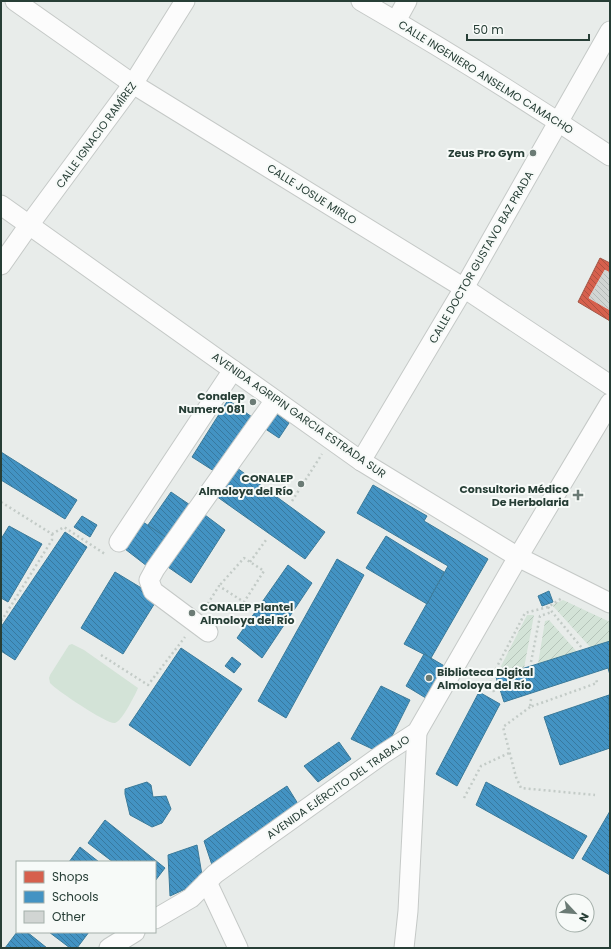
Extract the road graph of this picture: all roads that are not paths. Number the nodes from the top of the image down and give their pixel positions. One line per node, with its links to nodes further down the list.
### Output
1 (15, 1): 7 (street, CALLE JOSUE MIRLO)
2 (185, 1): 7 (street, CALLE IGNACIO RAMÍREZ)
3 (361, 1): 5 (street, CALLE INGENIERO ANSELMO CAMACHO)
4 (407, 1): 5 (street)
5 (396, 21): 8 (street, CALLE INGENIERO ANSELMO CAMACHO)
6 (610, 31): 8 (street, CALLE DOCTOR GUSTAVO BAZ PRADA)
7 (133, 84): 11 (street, CALLE IGNACIO RAMÍREZ); 13 (street, CALLE JOSUE MIRLO)
8 (558, 122): 9 (street, CALLE INGENIERO ANSELMO CAMACHO); 13 (street, CALLE DOCTOR GUSTAVO BAZ PRADA)
9 (610, 156)
10 (1, 205): 11 (street, AVENIDA AGRIPIN GARCIA ESTRADA SUR)
11 (29, 225): 12 (street, CALLE IGNACIO RAMÍREZ); 14 (street, AVENIDA AGRIPIN GARCIA ESTRADA SUR)
12 (1, 265)
13 (464, 288): 15 (street, CALLE JOSUE MIRLO); 18 (street, CALLE DOCTOR GUSTAVO BAZ PRADA)
14 (233, 370): 16 (street, AVENIDA AGRIPIN GARCIA ESTRADA SUR); 19 (street)
15 (610, 385)
16 (275, 400): 18 (street, AVENIDA AGRIPIN GARCIA ESTRADA SUR); 22 (street)
17 (610, 403): 20 (street, AVENIDA EJÉRCITO DEL TRABAJO)
18 (361, 461): 20 (street, AVENIDA AGRIPIN GARCIA ESTRADA SUR)
19 (119, 542)
20 (518, 557): 21 (street, AVENIDA AGRIPIN GARCIA ESTRADA SUR); 23 (street, AVENIDA EJÉRCITO DEL TRABAJO)
21 (610, 603)
22 (202, 627)
23 (417, 732): 24 (street, AVENIDA EJÉRCITO DEL TRABAJO); 29 (street)
24 (207, 882): 25 (street, AVENIDA EJÉRCITO DEL TRABAJO); 28 (street)
25 (156, 918)
26 (133, 933): 27 (street)
27 (109, 948)
28 (238, 948)
29 (404, 948)

